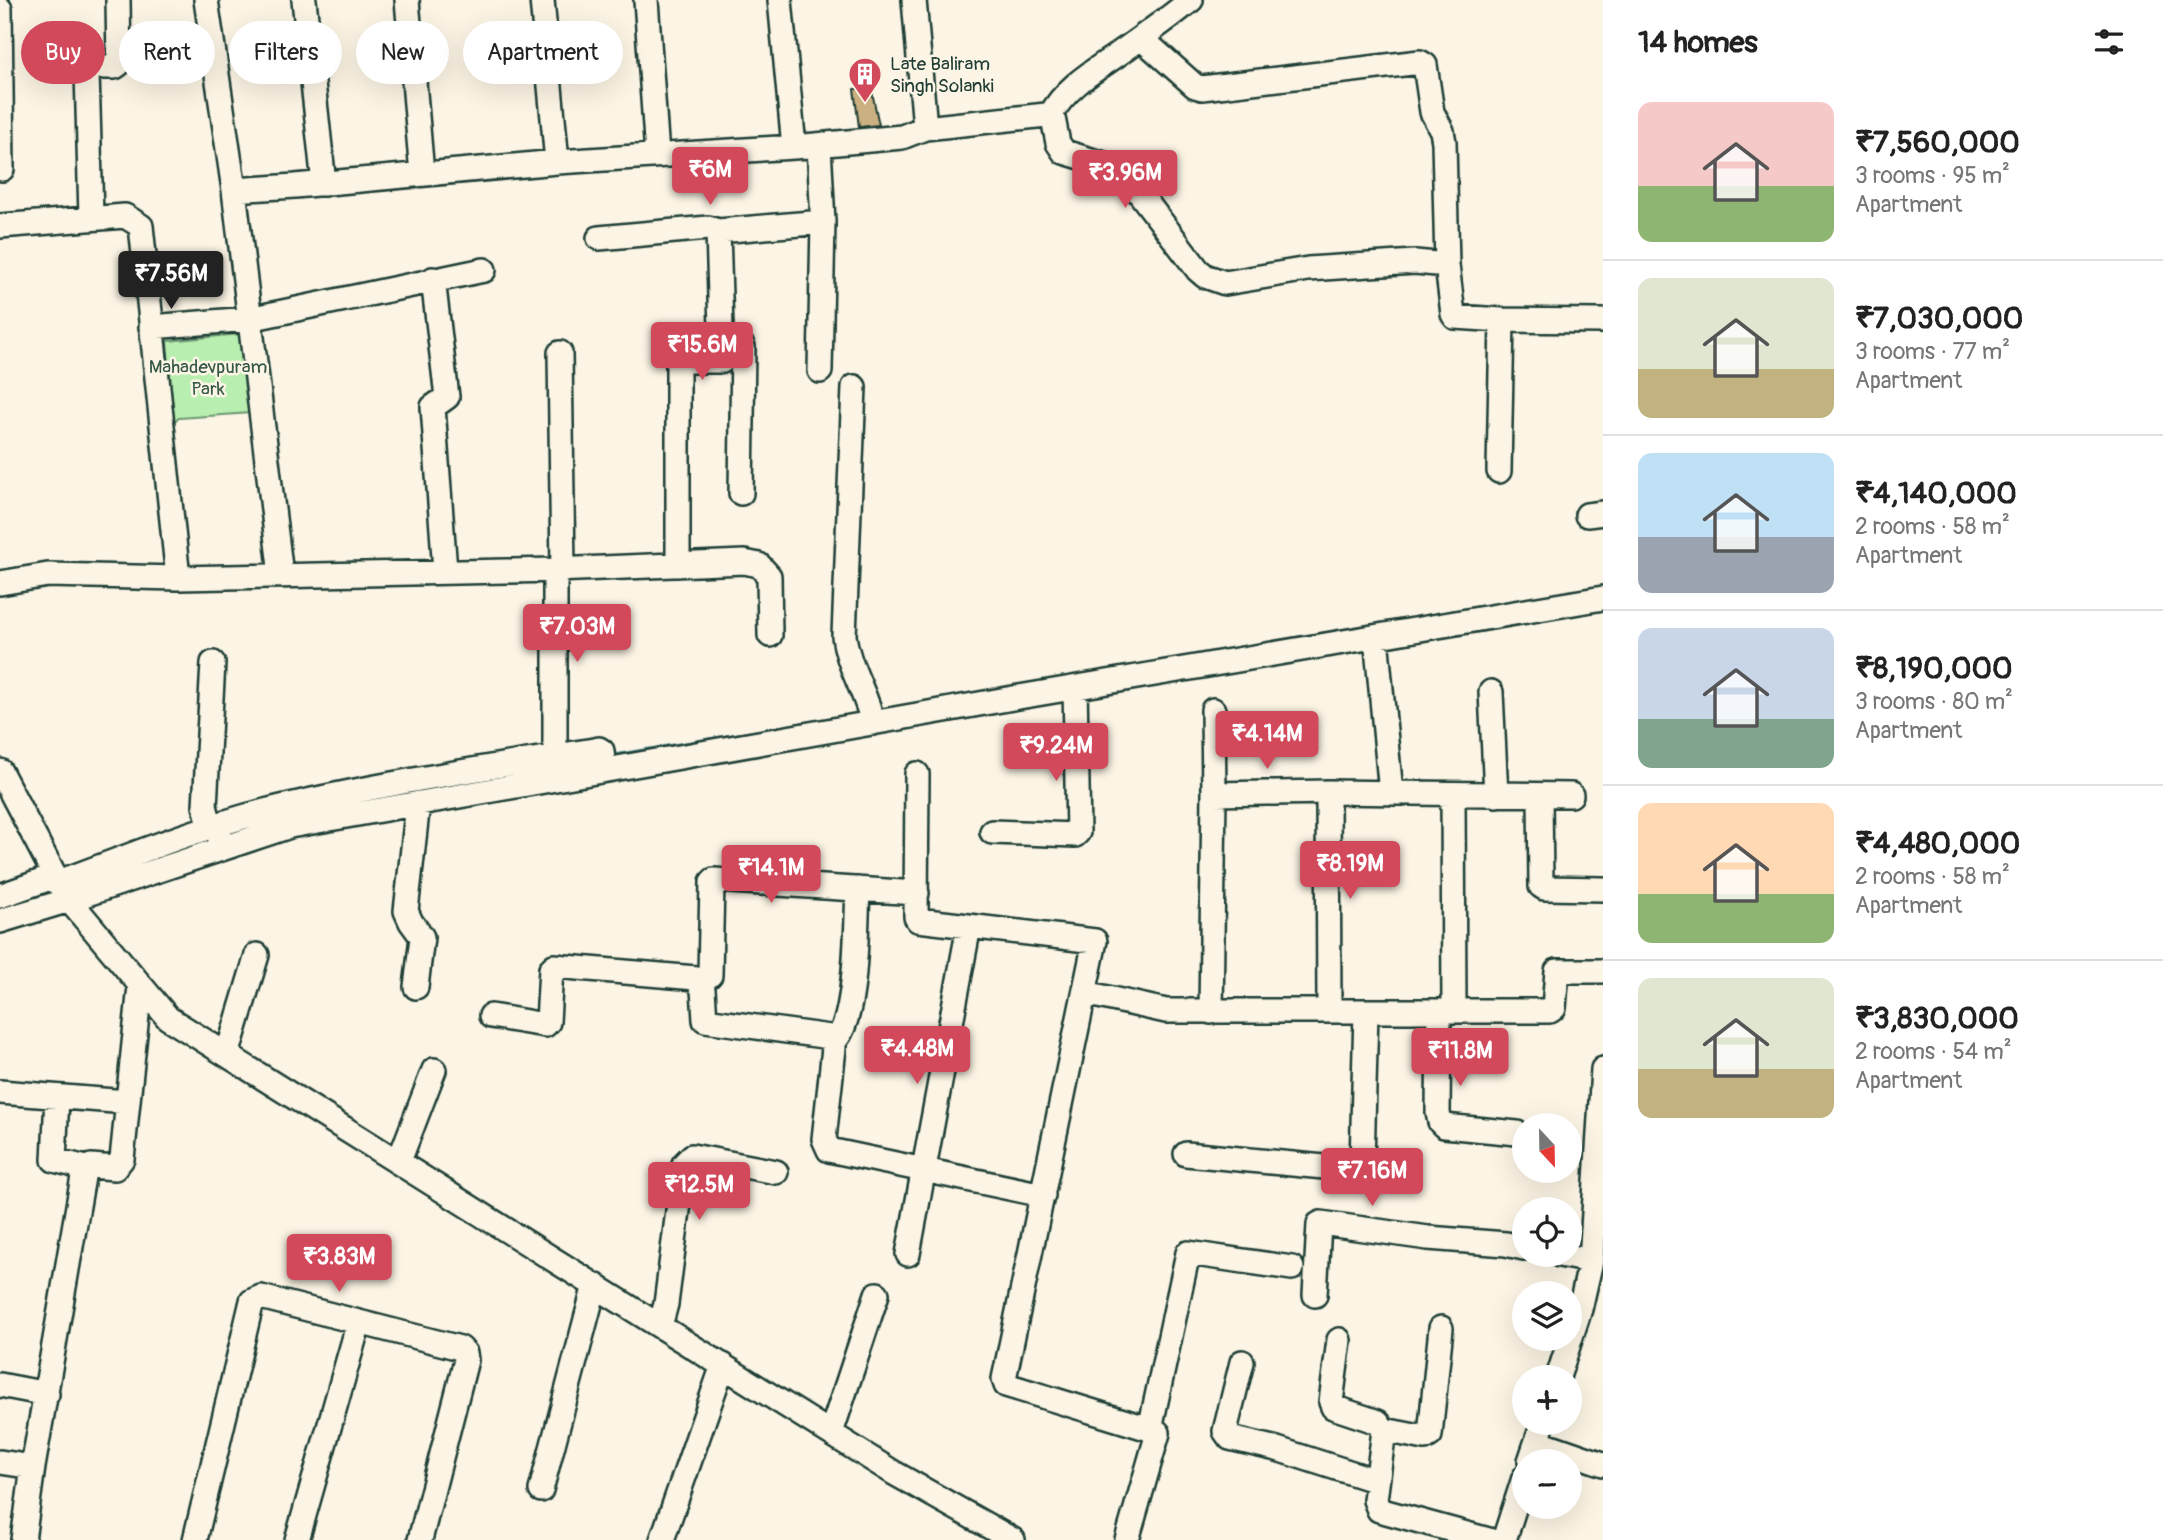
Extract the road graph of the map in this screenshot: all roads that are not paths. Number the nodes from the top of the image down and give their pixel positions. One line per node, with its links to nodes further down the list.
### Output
1 (118, 0): 22 (street)
2 (206, 0): 21 (street)
3 (304, 0): 20 (street)
4 (407, 0): 19 (street)
5 (542, 0): 17 (street)
6 (646, 0): 16 (street)
7 (780, 0): 15 (street)
8 (914, 0): 13 (street)
9 (1191, 0): 11 (street)
10 (0, 9): 18 (street)
11 (1141, 38): 12 (street); 27 (street)
12 (1050, 116): 13 (street); 27 (street)
13 (925, 128): 14 (street)
14 (818, 146): 15 (street); 23 (street)
15 (794, 147): 16 (street)
16 (657, 155): 17 (street)
17 (557, 162): 19 (street)
18 (2, 169)
19 (422, 174): 20 (street)
20 (324, 184): 21 (street)
21 (234, 190): 30 (street)
22 (91, 217): 24 (street); 33 (street)
23 (823, 222): 25 (street); 36 (street)
24 (0, 226)
25 (718, 231): 26 (street); 34 (street)
26 (599, 238)
27 (1447, 265): 31 (street)
28 (484, 270): 29 (street)
29 (433, 279): 30 (street); 42 (street)
30 (249, 319): 33 (street); 43 (street)
31 (1502, 320): 32 (street); 38 (street)
32 (1603, 321)
33 (151, 327): 44 (street)
34 (722, 347): 39 (street); 40 (street)
35 (560, 353): 41 (street)
36 (821, 371)
37 (854, 387): 53 (street)
38 (1499, 471)
39 (741, 493)
40 (678, 565): 41 (street); 47 (street)
41 (559, 570): 42 (street); 54 (street)
42 (445, 571): 43 (street)
43 (281, 575): 44 (street)
44 (178, 578): 45 (street)
45 (0, 583)
46 (1603, 598): 48 (street)
47 (770, 635)
48 (1376, 637): 50 (street); 59 (street)
49 (213, 663): 67 (street)
50 (1074, 688): 53 (street); 66 (street)
51 (1491, 692): 62 (street)
52 (1213, 710): 60 (street)
53 (871, 716): 55 (street)
54 (555, 757): 55 (street); 67 (street)
55 (603, 762): 65 (street)
56 (0, 771): 68 (street)
57 (917, 774): 71 (street)
58 (1328, 792): 59 (street); 60 (street); 81 (street)
59 (1391, 793): 61 (street)
60 (1213, 794): 84 (street)
61 (1453, 794): 62 (street); 83 (street)
62 (1496, 795): 63 (street)
63 (1540, 795): 64 (street); 70 (street)
64 (1571, 795)
65 (418, 803): 67 (street); 79 (street)
66 (992, 832)
67 (220, 838): 68 (street)
68 (62, 887): 72 (street); 73 (street); 78 (street)
69 (858, 889): 71 (street); 77 (street); 86 (street)
70 (1603, 890)
71 (917, 893): 74 (street)
72 (0, 896)
73 (0, 921)
74 (969, 926): 80 (street); 98 (street)
75 (257, 955): 87 (street)
76 (1603, 971): 83 (street)
77 (701, 983): 85 (street); 86 (street)
78 (140, 986): 87 (street); 92 (street)
79 (416, 987)
80 (1085, 993): 84 (street); 101 (street)
81 (1329, 1011): 82 (street); 84 (street)
82 (1366, 1011): 83 (street); 95 (street)
83 (1447, 1011): 94 (street)
84 (1211, 1012)
85 (491, 1016)
86 (833, 1042): 98 (street)
87 (227, 1055): 96 (street)
88 (1603, 1069): 93 (street)
89 (434, 1070): 96 (street)
90 (0, 1092): 91 (street)
91 (57, 1097): 92 (street); 97 (street)
92 (127, 1102): 97 (street)
93 (1601, 1121): 100 (street)
94 (1512, 1133)
95 (1186, 1154)
96 (399, 1161): 107 (street)
97 (86, 1168): 118 (street)
98 (923, 1170): 101 (street); 103 (street)
99 (776, 1172): 111 (street)
100 (1599, 1190): 105 (street)
101 (1043, 1195): 119 (street)
102 (1512, 1245): 109 (street)
103 (908, 1254)
104 (1582, 1259): 105 (street)
105 (1591, 1261): 116 (street)
106 (1292, 1268): 119 (street)
107 (595, 1285): 111 (street); 127 (street)
108 (877, 1294): 121 (street)
109 (1315, 1295)
110 (359, 1322): 130 (street); 131 (street); 132 (street)
111 (660, 1326): 115 (street)
112 (1441, 1328): 120 (street)
113 (1339, 1340): 120 (street)
114 (1242, 1362): 126 (street)
115 (723, 1365): 121 (street); 133 (street)
116 (1562, 1365)
117 (0, 1385): 118 (street)
118 (47, 1394): 125 (street)
119 (1150, 1429): 135 (street)
120 (1384, 1430): 126 (street)
121 (831, 1433): 134 (street)
122 (1536, 1442): 124 (street)
123 (0, 1462): 125 (street)
124 (1603, 1464)
125 (33, 1467): 129 (street)
126 (1377, 1480): 136 (street)
127 (541, 1490)
128 (1512, 1515): 137 (street)
129 (23, 1540)
130 (195, 1540)
131 (297, 1540)
132 (420, 1540)
133 (662, 1540)
134 (1013, 1540)
135 (1127, 1540)
136 (1489, 1540)
137 (1504, 1540)

